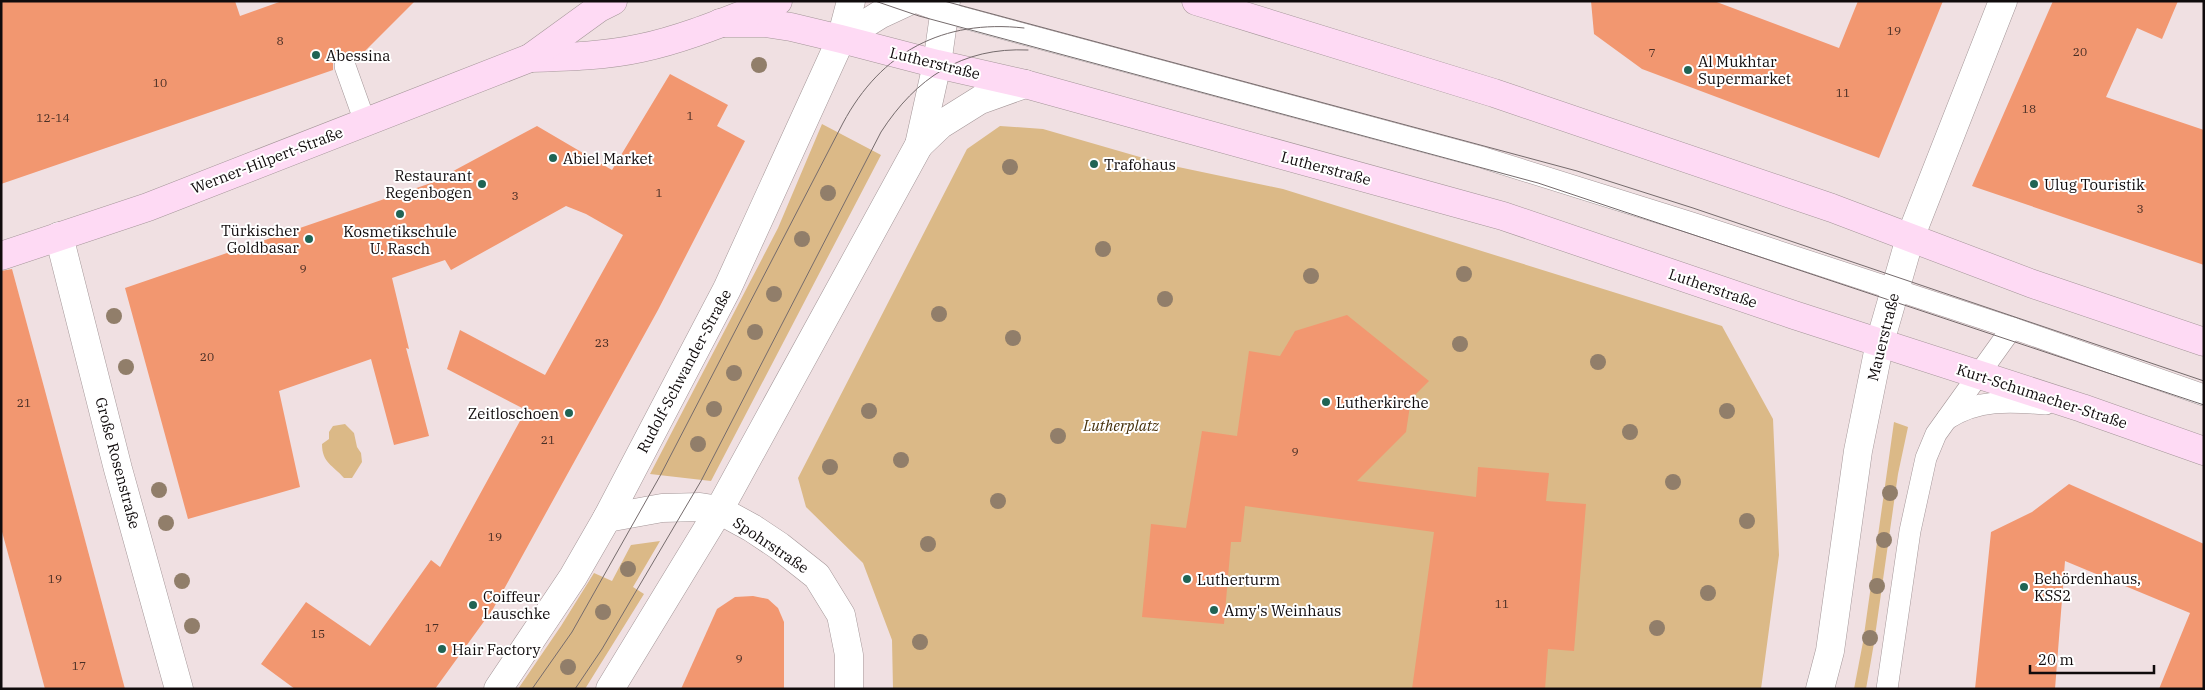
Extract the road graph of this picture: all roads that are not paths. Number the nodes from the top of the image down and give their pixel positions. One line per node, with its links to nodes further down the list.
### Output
1 (613, 1): 10 (main road, Werner-Hilpert-Straße)
2 (778, 1): 8 (main road, Werner-Hilpert-Straße)
3 (851, 1): 9 (street, Rudolf-Schwander-Straße)
4 (910, 1): 7 (lane); 9 (street)
5 (1196, 1): 17 (main road)
6 (2003, 1): 17 (street, Mauerstraße)
7 (946, 7): 11 (street); 19 (lane)
8 (720, 23): 9 (main road, Werner-Hilpert-Straße); 10 (main road, Werner-Hilpert-Straße)
9 (841, 39): 11 (main road, Lutherstraße); 29 (street, Rudolf-Schwander-Straße)
10 (530, 58): 14 (main road, Werner-Hilpert-Straße)
11 (938, 64): 13 (main road, Lutherstraße); 15 (street)
12 (345, 66): 14 (lane)
13 (1026, 84): 15 (street); 21 (main road, Lutherstraße)
14 (364, 122): 16 (main road, Werner-Hilpert-Straße)
15 (919, 145): 28 (street)
16 (59, 236): 18 (main road, Werner-Hilpert-Straße); 30 (street, Große Rosenstraße)
17 (1910, 238): 19 (street, Mauerstraße); 22 (main road)
18 (1, 256)
19 (1895, 289): 20 (lane); 21 (street, Mauerstraße)
20 (2012, 328): 23 (lane); 24 (lane)
21 (1880, 342): 23 (main road, Kurt-Schumacher-Straße); 34 (street, Mauerstraße)
22 (2204, 342)
23 (1977, 375): 25 (main road, Kurt-Schumacher-Straße); 26 (lane)
24 (2204, 395)
25 (2082, 408): 26 (lane); 27 (main road, Kurt-Schumacher-Straße)
26 (1945, 420): 35 (lane)
27 (2204, 451)
28 (719, 510): 29 (street, Spohrstraße); 32 (street); 33 (street, Spohrstraße)
29 (607, 518): 31 (street, Rudolf-Schwander-Straße)
30 (179, 689)
31 (498, 689)
32 (610, 689)
33 (849, 689)
34 (1820, 689)
35 (1887, 689)

